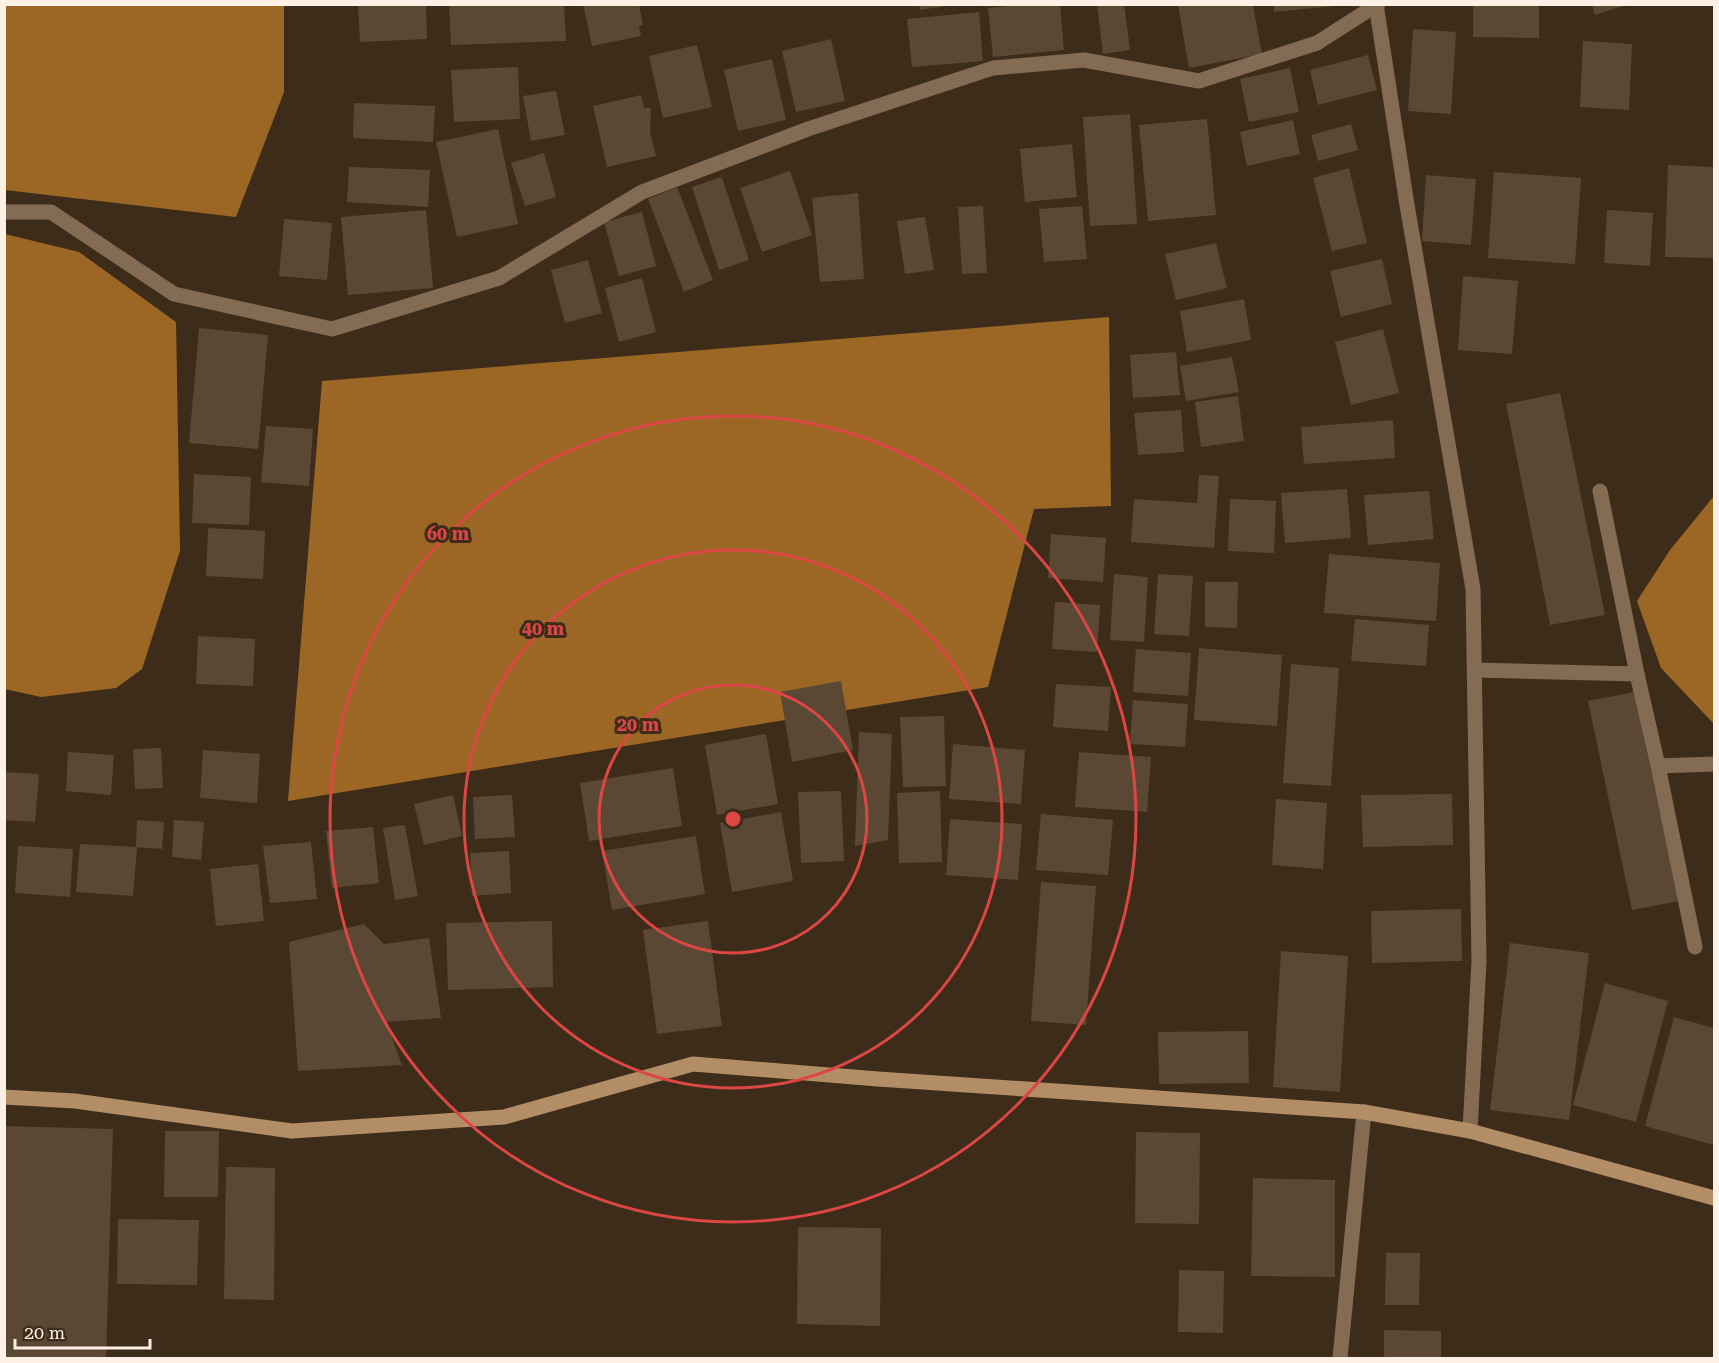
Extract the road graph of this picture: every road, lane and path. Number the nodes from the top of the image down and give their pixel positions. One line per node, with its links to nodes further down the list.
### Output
1 (1377, 5): 2 (street); 4 (street)
2 (4, 212)
3 (1600, 491): 5 (street)
4 (1474, 670): 5 (street); 11 (street)
5 (1637, 674): 7 (street)
6 (1714, 764): 7 (street)
7 (1659, 766): 8 (street)
8 (1695, 947)
9 (4, 1097): 10 (street)
10 (1364, 1112): 11 (street); 13 (street)
11 (1470, 1131): 12 (street)
12 (1714, 1198)
13 (1340, 1359)

